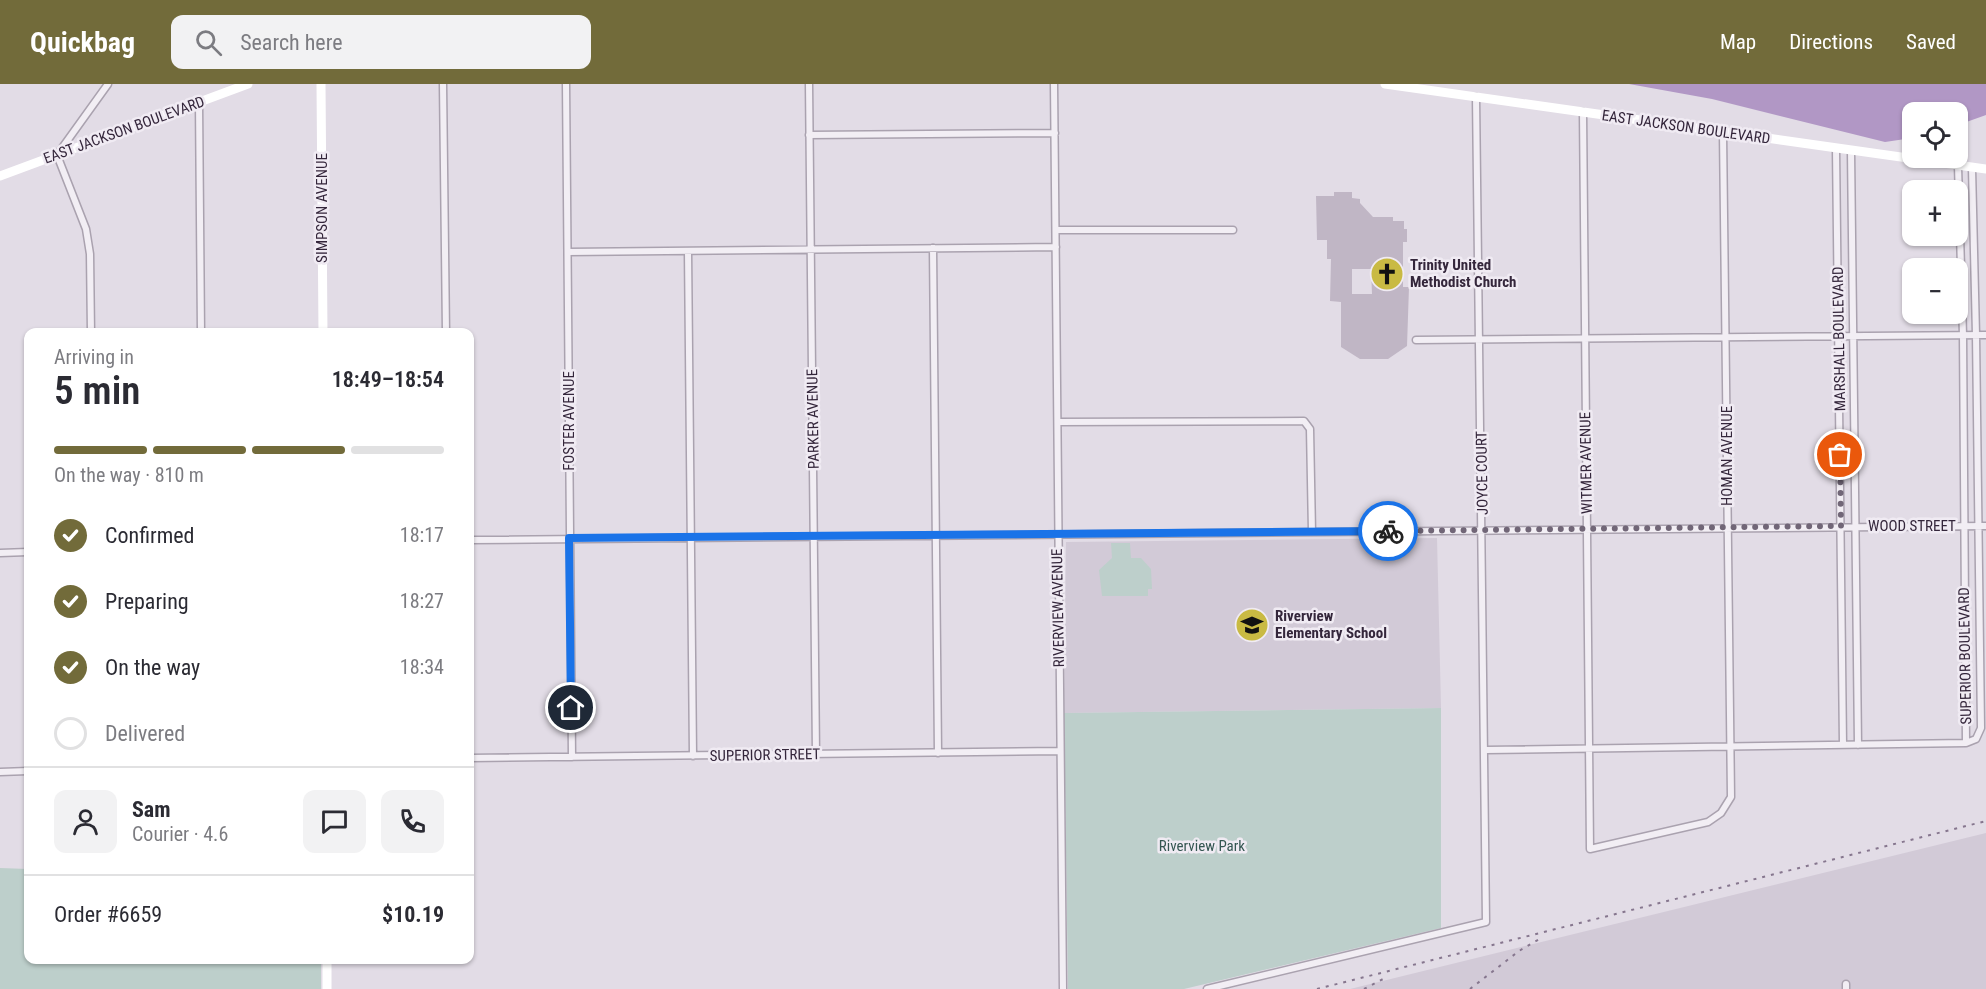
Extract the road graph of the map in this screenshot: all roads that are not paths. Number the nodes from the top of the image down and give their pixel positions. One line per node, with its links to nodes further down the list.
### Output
1 (108, 84): 17 (street)
2 (248, 84): 10 (main road, EAST JACKSON BOULEVARD)
3 (321, 84): 33 (main road, SIMPSON AVENUE)
4 (443, 84): 34 (street)
5 (566, 84): 30 (street, FOSTER AVENUE)
6 (809, 84): 14 (street, PARKER AVENUE)
7 (1054, 84): 12 (street, RIVERVIEW AVENUE)
8 (1385, 84): 9 (main road, EAST JACKSON BOULEVARD)
9 (1476, 97): 11 (main road, EAST JACKSON BOULEVARD); 43 (street, JOYCE COURT)
10 (199, 103): 17 (main road, EAST JACKSON BOULEVARD); 32 (street)
11 (1583, 112): 13 (main road, EAST JACKSON BOULEVARD); 41 (street, WITMER AVENUE)
12 (1055, 133): 14 (street); 24 (street, RIVERVIEW AVENUE)
13 (1723, 133): 15 (main road, EAST JACKSON BOULEVARD); 38 (street, HOMAN AVENUE)
14 (809, 135): 28 (street, PARKER AVENUE)
15 (1836, 149): 16 (main road, EAST JACKSON BOULEVARD); 39 (street, MARSHALL BOULEVARD)
16 (1851, 151): 18 (main road, EAST JACKSON BOULEVARD); 40 (street, MARSHALL BOULEVARD)
17 (57, 155): 23 (main road, EAST JACKSON BOULEVARD); 31 (street)
18 (1902, 158)
19 (1968, 167): 21 (main road, EAST JACKSON BOULEVARD)
20 (1958, 168): 35 (street, SUPERIOR BOULEVARD)
21 (1972, 168): 22 (main road, EAST JACKSON BOULEVARD); 36 (street, SUPERIOR BOULEVARD)
22 (1986, 169)
23 (0, 176)
24 (1056, 230): 25 (street); 26 (street, RIVERVIEW AVENUE)
25 (1233, 230)
26 (1056, 247): 27 (street); 44 (street, RIVERVIEW AVENUE)
27 (933, 248): 28 (street); 55 (street)
28 (811, 250): 29 (street); 57 (street, PARKER AVENUE)
29 (688, 251): 30 (street); 56 (street)
30 (568, 252): 58 (street, FOSTER AVENUE)
31 (91, 328)
32 (201, 328)
33 (323, 328)
34 (446, 328)
35 (1963, 335): 36 (street); 40 (street); 47 (street, SUPERIOR BOULEVARD)
36 (1976, 335): 37 (street); 48 (street, SUPERIOR BOULEVARD)
37 (1986, 335)
38 (1726, 337): 39 (street); 41 (street); 50 (street, HOMAN AVENUE)
39 (1839, 337): 40 (street); 45 (street, MARSHALL BOULEVARD)
40 (1854, 337): 46 (street, MARSHALL BOULEVARD)
41 (1585, 339): 43 (street); 51 (street, WITMER AVENUE)
42 (1416, 340): 43 (street)
43 (1480, 340): 52 (street, JOYCE COURT)
44 (1058, 422): 53 (street); 54 (street, RIVERVIEW AVENUE)
45 (1841, 526): 46 (street, WOOD STREET); 50 (street, WOOD STREET); 63 (street, MARSHALL BOULEVARD)
46 (1857, 526): 47 (street, WOOD STREET); 64 (street, MARSHALL BOULEVARD)
47 (1964, 526): 48 (street, WOOD STREET); 62 (street, SUPERIOR BOULEVARD)
48 (1978, 526): 49 (street, WOOD STREET); 62 (street, SUPERIOR BOULEVARD)
49 (1986, 526)
50 (1728, 527): 51 (street, WOOD STREET); 65 (street, HOMAN AVENUE)
51 (1587, 529): 52 (street, WOOD STREET); 66 (street, WITMER AVENUE)
52 (1483, 530): 53 (street, WOOD STREET); 67 (street, JOYCE COURT)
53 (1312, 532): 54 (street, WOOD STREET)
54 (1057, 533): 55 (street, WOOD STREET); 68 (street, RIVERVIEW AVENUE)
55 (936, 535): 57 (street, WOOD STREET); 69 (street)
56 (692, 536): 57 (street, WOOD STREET); 58 (street, WOOD STREET); 71 (street)
57 (815, 536): 70 (street, PARKER AVENUE)
58 (569, 538): 59 (street, WOOD STREET); 72 (street, FOSTER AVENUE)
59 (474, 540)
60 (24, 552): 61 (street)
61 (0, 553)
62 (1966, 743): 64 (street)
63 (1843, 745): 64 (street); 65 (street)
64 (1858, 745)
65 (1730, 747): 66 (street); 76 (street, HOMAN AVENUE)
66 (1590, 749): 67 (street); 76 (street, WITMER AVENUE)
67 (1486, 750): 80 (street, JOYCE COURT)
68 (1060, 751): 69 (street, SUPERIOR STREET); 79 (street, RIVERVIEW AVENUE)
69 (938, 753): 70 (street, SUPERIOR STREET)
70 (816, 754): 71 (street, SUPERIOR STREET)
71 (693, 756): 72 (street, SUPERIOR STREET)
72 (572, 757): 73 (street, SUPERIOR STREET)
73 (474, 758)
74 (24, 771): 75 (street)
75 (0, 772)
76 (1590, 849)
77 (327, 964): 78 (main road)
78 (327, 989)
79 (1063, 989)
80 (1207, 989)

